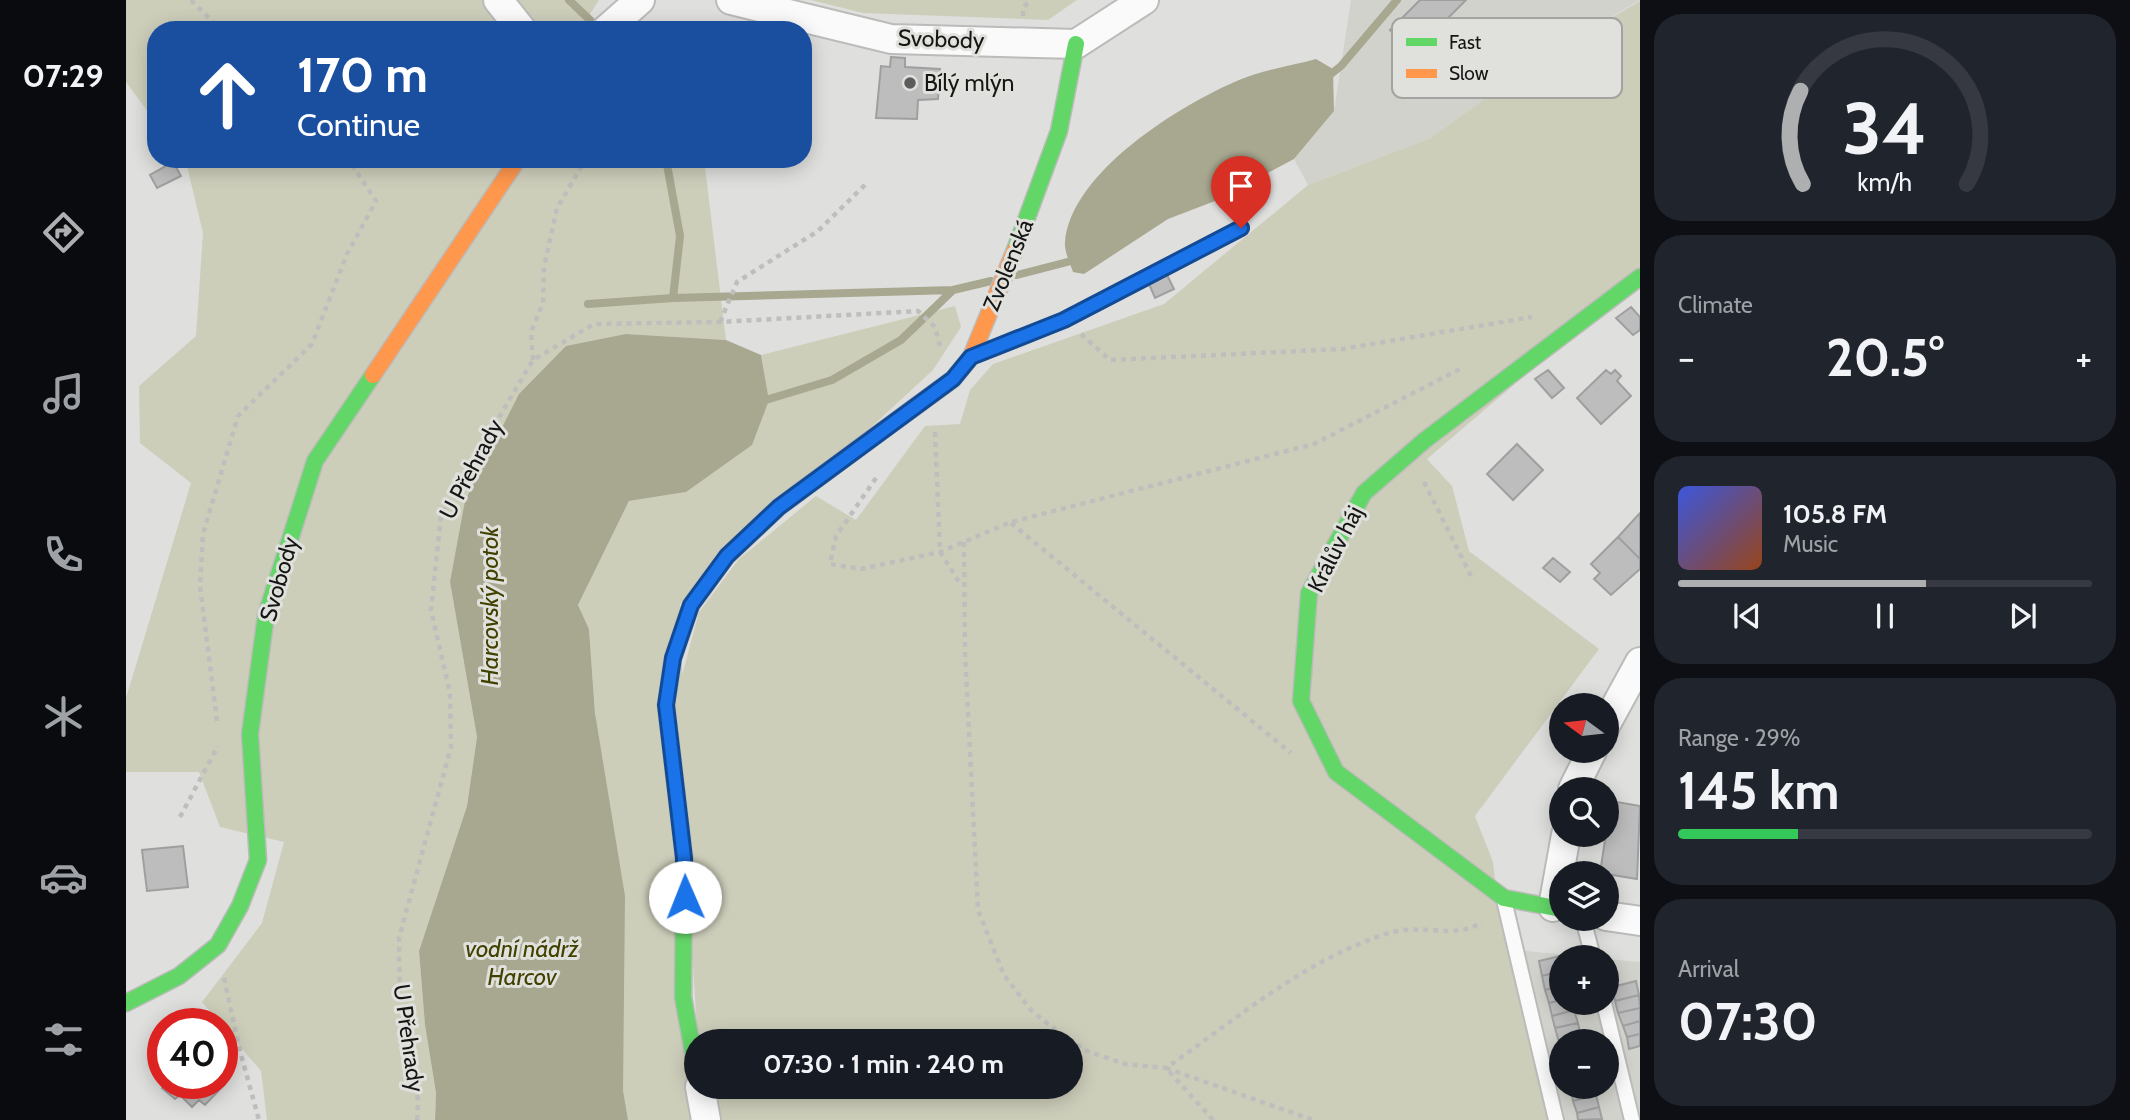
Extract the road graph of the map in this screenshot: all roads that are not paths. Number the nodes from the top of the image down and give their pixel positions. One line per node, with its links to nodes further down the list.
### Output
1 (498, 0): 5 (street)
2 (640, 0): 6 (street)
3 (731, 0): 7 (street, Svobody)
4 (1144, 0): 7 (street)
5 (515, 21)
6 (616, 21)
7 (1076, 44): 11 (street, Zvolenská)
8 (512, 168): 18 (street, Svobody)
9 (1241, 228): 11 (lane)
10 (1640, 277): 14 (street, Králův háj)
11 (971, 357): 20 (street, Zvolenská)
12 (1640, 662): 13 (street)
13 (1619, 700)
14 (1504, 898): 15 (street, Králův háj); 23 (lane)
15 (1549, 906)
16 (1619, 918): 17 (street)
17 (1640, 921)
18 (126, 1006)
19 (1607, 1015): 24 (lane)
20 (689, 1029)
21 (702, 1099): 22 (street)
22 (706, 1120)
23 (1556, 1120)
24 (1632, 1120)

